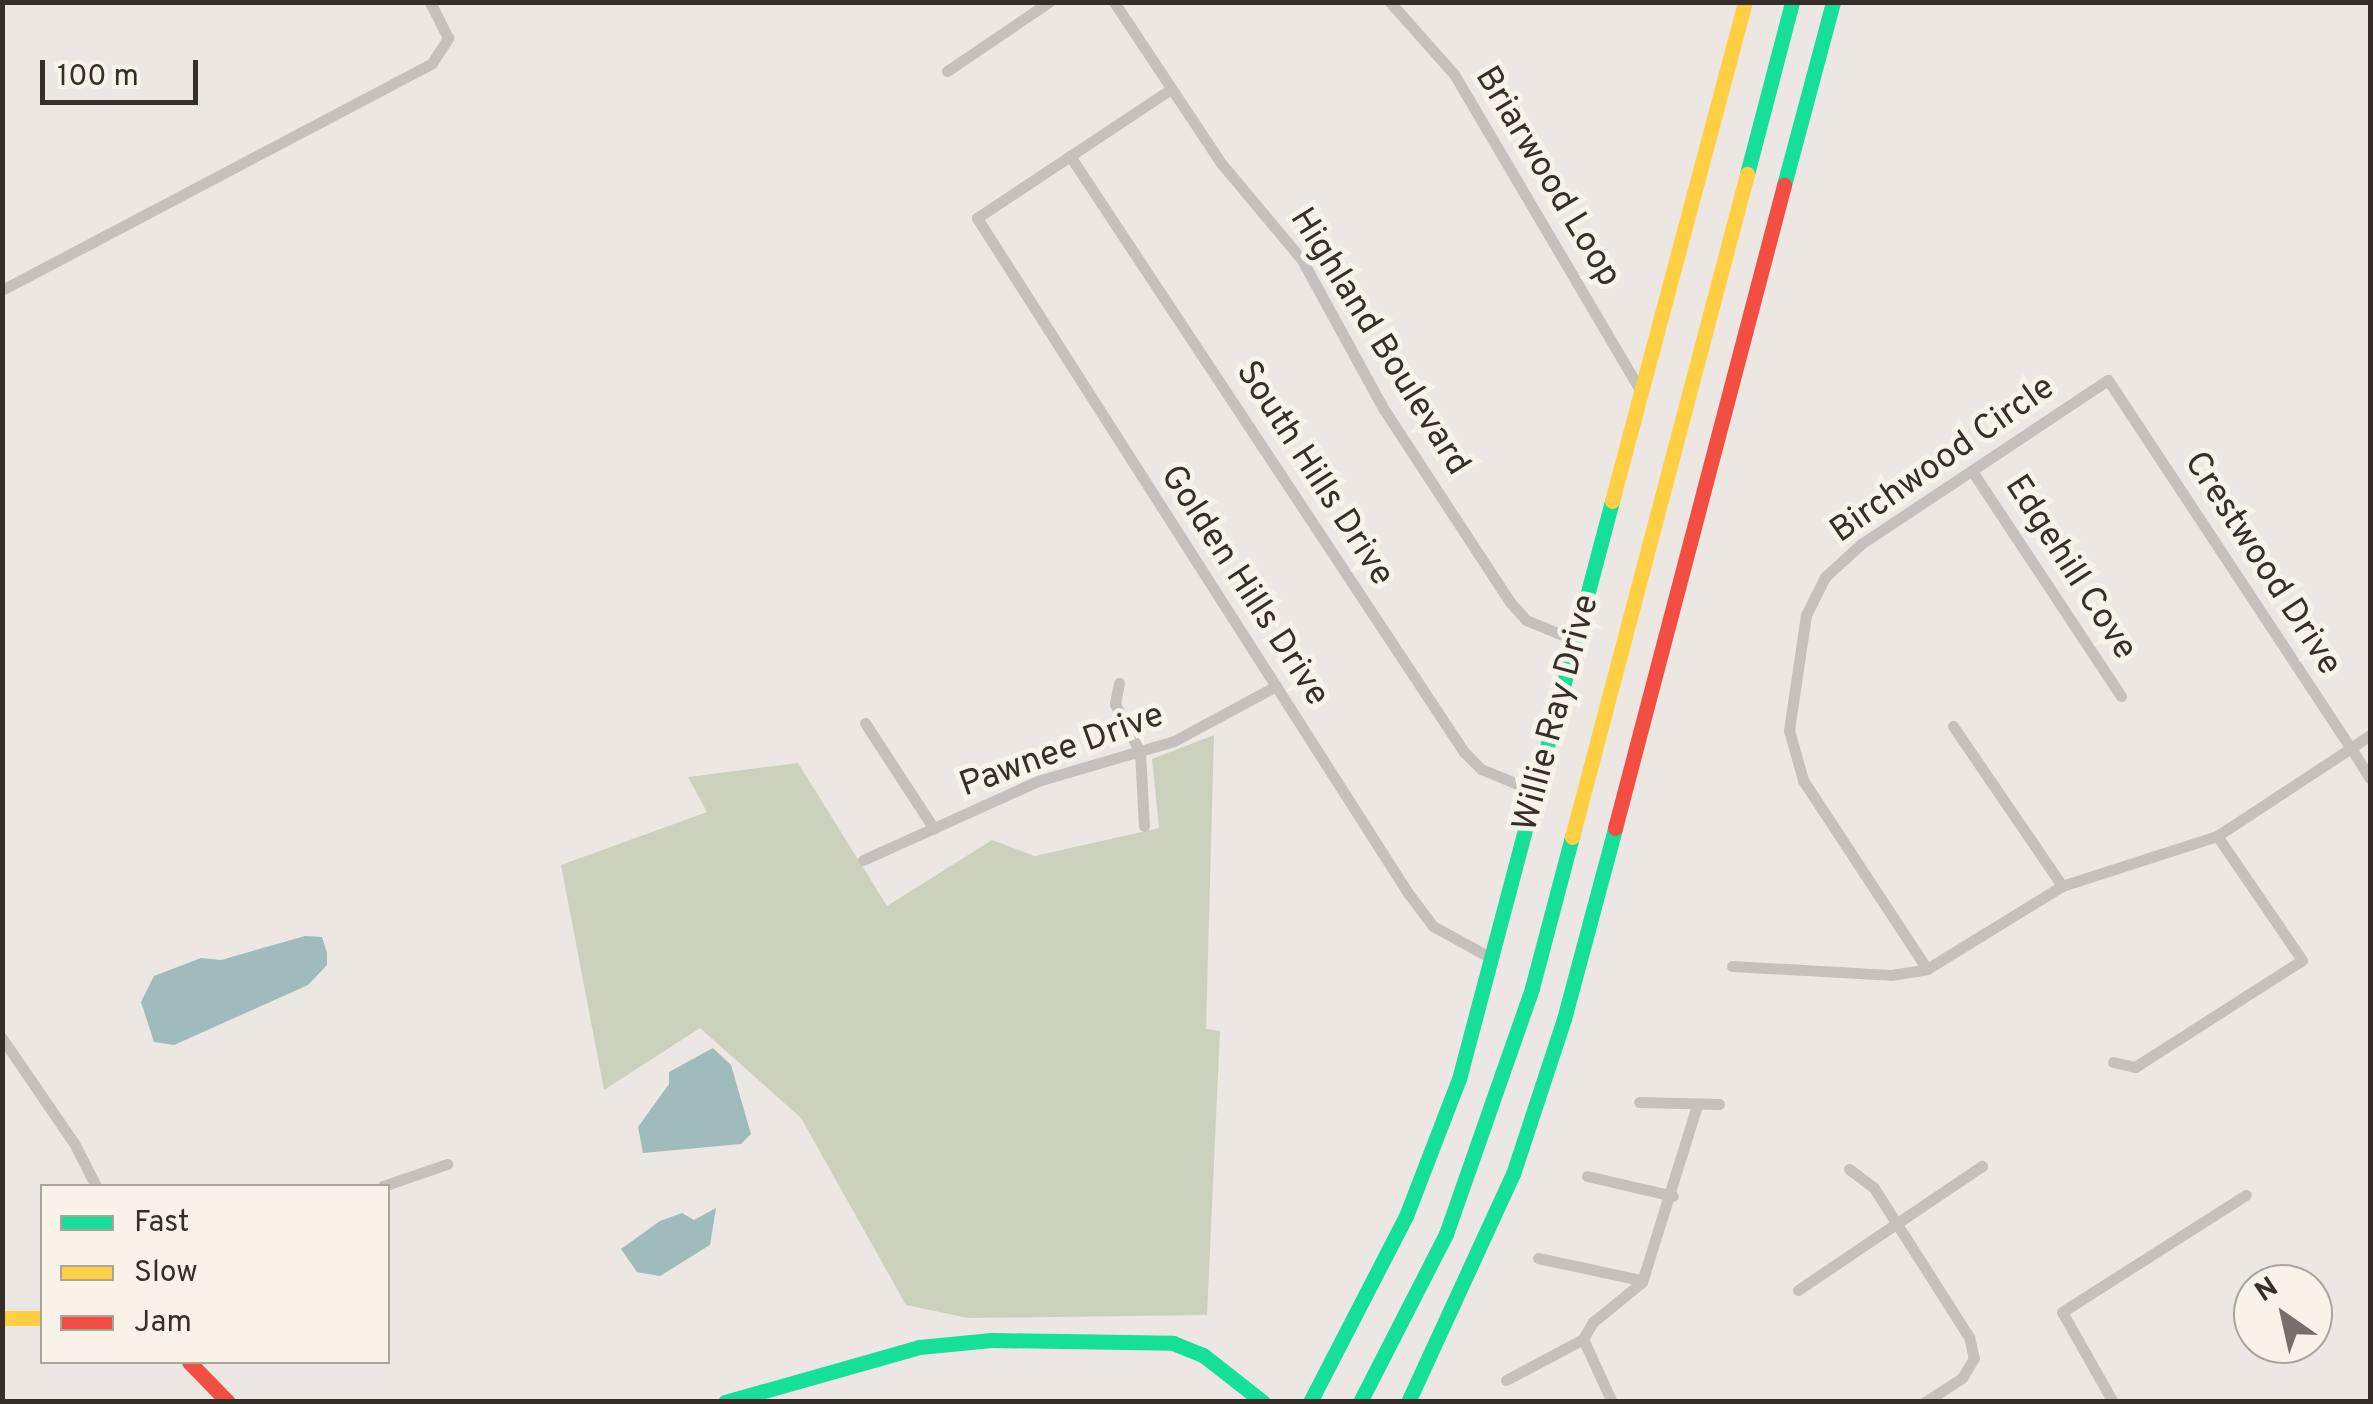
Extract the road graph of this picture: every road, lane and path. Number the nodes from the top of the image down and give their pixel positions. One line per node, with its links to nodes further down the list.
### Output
1 (430, 2): 11 (street)
2 (1048, 2): 8 (street)
3 (1114, 2): 9 (street, Highland Boulevard)
4 (1390, 2): 13 (street, Briarwood Loop)
5 (1744, 2): 13 (main road, Willie Ray Drive)
6 (1792, 2): 60 (main road)
7 (1833, 2): 61 (main road)
8 (947, 70)
9 (1172, 89): 10 (street); 15 (street, Highland Boulevard)
10 (1070, 156): 17 (street, Golden Hills Drive); 25 (street, South Hills Drive)
11 (2, 290)
12 (2108, 380): 14 (street, Birchwood Circle); 22 (street, Crestwood Drive)
13 (1640, 392): 15 (main road, Willie Ray Drive)
14 (1972, 471): 18 (street, Edgehill Cove); 33 (street, Birchwood Circle)
15 (1577, 641): 25 (main road, Willie Ray Drive)
16 (1119, 683): 23 (street)
17 (1276, 686): 23 (street, Pawnee Drive); 31 (street, Golden Hills Drive)
18 (2121, 696)
19 (865, 723): 27 (street)
20 (1954, 726): 30 (street)
21 (2370, 734): 22 (street)
22 (2350, 748): 24 (street, Crestwood Drive); 28 (street)
23 (1140, 752): 26 (street); 27 (street, Pawnee Drive)
24 (2370, 778)
25 (1536, 792): 31 (main road, Willie Ray Drive)
26 (1144, 826)
27 (934, 828): 29 (street, Pawnee Drive)
28 (2217, 836): 30 (street); 35 (street)
29 (863, 860)
30 (2062, 886): 33 (street)
31 (1490, 958): 59 (main road, Willie Ray Drive)
32 (1732, 966): 33 (street)
33 (1927, 969)
34 (2, 1038): 43 (street)
35 (2112, 1062)
36 (1639, 1102): 38 (street)
37 (1720, 1104): 38 (street)
38 (1697, 1105): 46 (street)
39 (447, 1164): 44 (street)
40 (1982, 1166): 47 (street)
41 (1849, 1169): 47 (street)
42 (1587, 1176): 46 (street)
43 (95, 1184)
44 (389, 1184)
45 (2246, 1195): 64 (street)
46 (1673, 1196): 49 (street)
47 (1895, 1223): 50 (street); 63 (street)
48 (1538, 1258): 49 (street)
49 (1641, 1280): 53 (street)
50 (1798, 1290)
51 (2, 1318): 52 (main road)
52 (40, 1318)
53 (1583, 1339): 55 (street); 62 (street)
54 (190, 1364): 56 (main road)
55 (1506, 1380)
56 (224, 1401)
57 (724, 1402): 58 (main road)
58 (1264, 1402)
59 (1310, 1402)
60 (1360, 1402)
61 (1408, 1402)
62 (1612, 1402)
63 (1926, 1402)
64 (2112, 1402)

